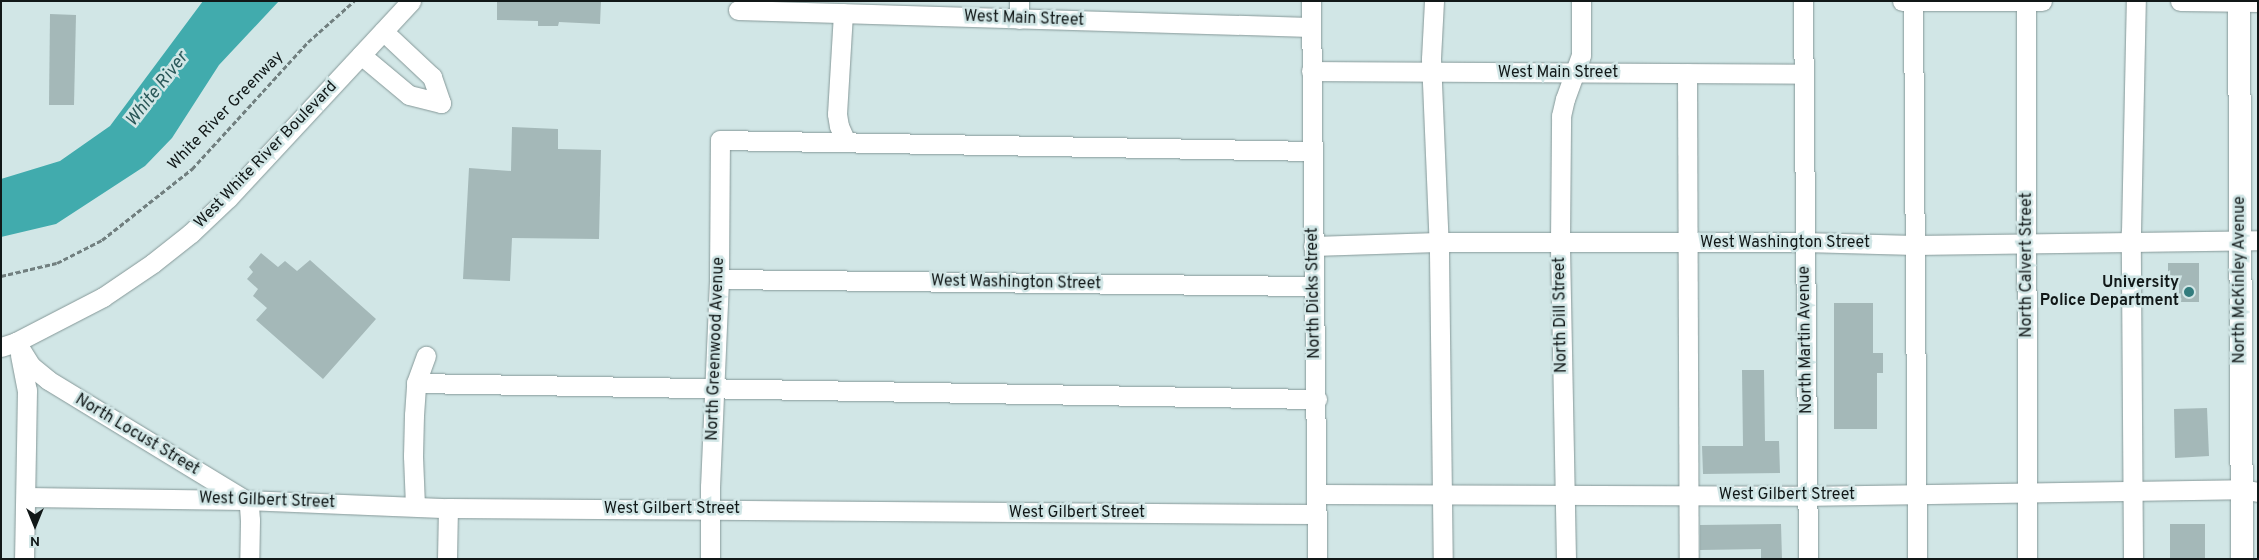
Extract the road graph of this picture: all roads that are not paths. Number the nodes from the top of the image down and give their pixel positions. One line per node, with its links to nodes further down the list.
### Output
1 (411, 1): 17 (street, West White River Boulevard)
2 (1311, 1): 16 (street, North Dicks Street)
3 (1434, 1): 20 (street)
4 (1581, 1): 21 (street, North Dill Street)
5 (1803, 1): 23 (street, North Martin Avenue)
6 (1902, 1): 11 (street)
7 (2026, 1): 8 (street); 11 (street); 32 (street, North Calvert Street)
8 (2042, 1)
9 (2136, 1): 26 (street)
10 (2180, 1): 12 (street)
11 (1914, 2): 33 (street)
12 (2245, 2): 27 (main road, North McKinley Avenue)
13 (738, 10): 15 (street, West Main Street)
14 (1019, 10): 15 (street, West Main Street); 16 (street, West Main Street)
15 (843, 13): 24 (street)
16 (1310, 27): 19 (street, North Dicks Street)
17 (383, 31): 18 (street, West White River Boulevard); 18 (street)
18 (361, 55): 37 (street, West White River Boulevard)
19 (1311, 71): 20 (street, West Main Street); 25 (street, North Dicks Street)
20 (1433, 72): 21 (street, West Main Street); 28 (street)
21 (1576, 73): 22 (street, West Main Street); 29 (street, North Dill Street)
22 (1687, 73): 23 (street, West Main Street); 30 (street)
23 (1804, 74): 31 (street, North Martin Avenue)
24 (846, 142): 25 (street); 35 (street, North Greenwood Avenue)
25 (1312, 152): 34 (street, North Dicks Street)
26 (2131, 240): 27 (street, West Washington Street); 32 (street, West Washington Street); 43 (street)
27 (2248, 240): 42 (main road, North McKinley Avenue)
28 (1438, 242): 29 (street, West Washington Street); 34 (street, West Washington Street); 44 (street)
29 (1560, 242): 30 (street, West Washington Street); 46 (street, North Dill Street)
30 (1686, 242): 31 (street, West Washington Street); 48 (street)
31 (1805, 242): 33 (street, West Washington Street); 50 (street, North Martin Avenue)
32 (2028, 243): 33 (street, West Washington Street); 47 (street, North Calvert Street)
33 (1915, 245): 49 (street)
34 (1313, 246): 36 (street, North Dicks Street)
35 (719, 279): 36 (street, West Washington Street); 40 (street, North Greenwood Avenue)
36 (1313, 286): 41 (street, North Dicks Street)
37 (9, 344): 51 (street); 52 (street, North Locust Street)
38 (426, 356): 39 (street)
39 (416, 383): 40 (street); 53 (street)
40 (714, 387): 41 (street); 55 (street, North Greenwood Avenue)
41 (1317, 399): 45 (street, North Dicks Street)
42 (2250, 490): 43 (street, West Gilbert Street); 69 (main road, North McKinley Avenue)
43 (2132, 491): 47 (street, West Gilbert Street); 68 (street)
44 (1442, 493): 45 (street, West Gilbert Street); 46 (street, West Gilbert Street); 62 (street)
45 (1317, 494): 56 (street, North Dicks Street)
46 (1565, 494): 48 (street, West Gilbert Street); 63 (street, North Dill Street)
47 (2026, 494): 49 (street, West Gilbert Street); 67 (street, North Calvert Street)
48 (1688, 495): 50 (street, West Gilbert Street); 64 (street)
49 (1916, 495): 50 (street, West Gilbert Street); 66 (street)
50 (1808, 496): 65 (street, North Martin Avenue)
51 (26, 497): 52 (street, West Gilbert Street); 57 (street)
52 (245, 500): 53 (street, West Gilbert Street); 58 (street)
53 (415, 506): 54 (street, West Gilbert Street)
54 (448, 508): 55 (street, West Gilbert Street); 59 (street)
55 (711, 510): 56 (street, West Gilbert Street); 60 (street, North Greenwood Avenue)
56 (1317, 514): 61 (street, North Dicks Street)
57 (24, 559)
58 (249, 559)
59 (447, 559)
60 (710, 559)
61 (1317, 559)
62 (1443, 559)
63 (1566, 559)
64 (1688, 559)
65 (1808, 559)
66 (1917, 559)
67 (2027, 559)
68 (2133, 559)
69 (2242, 559)

